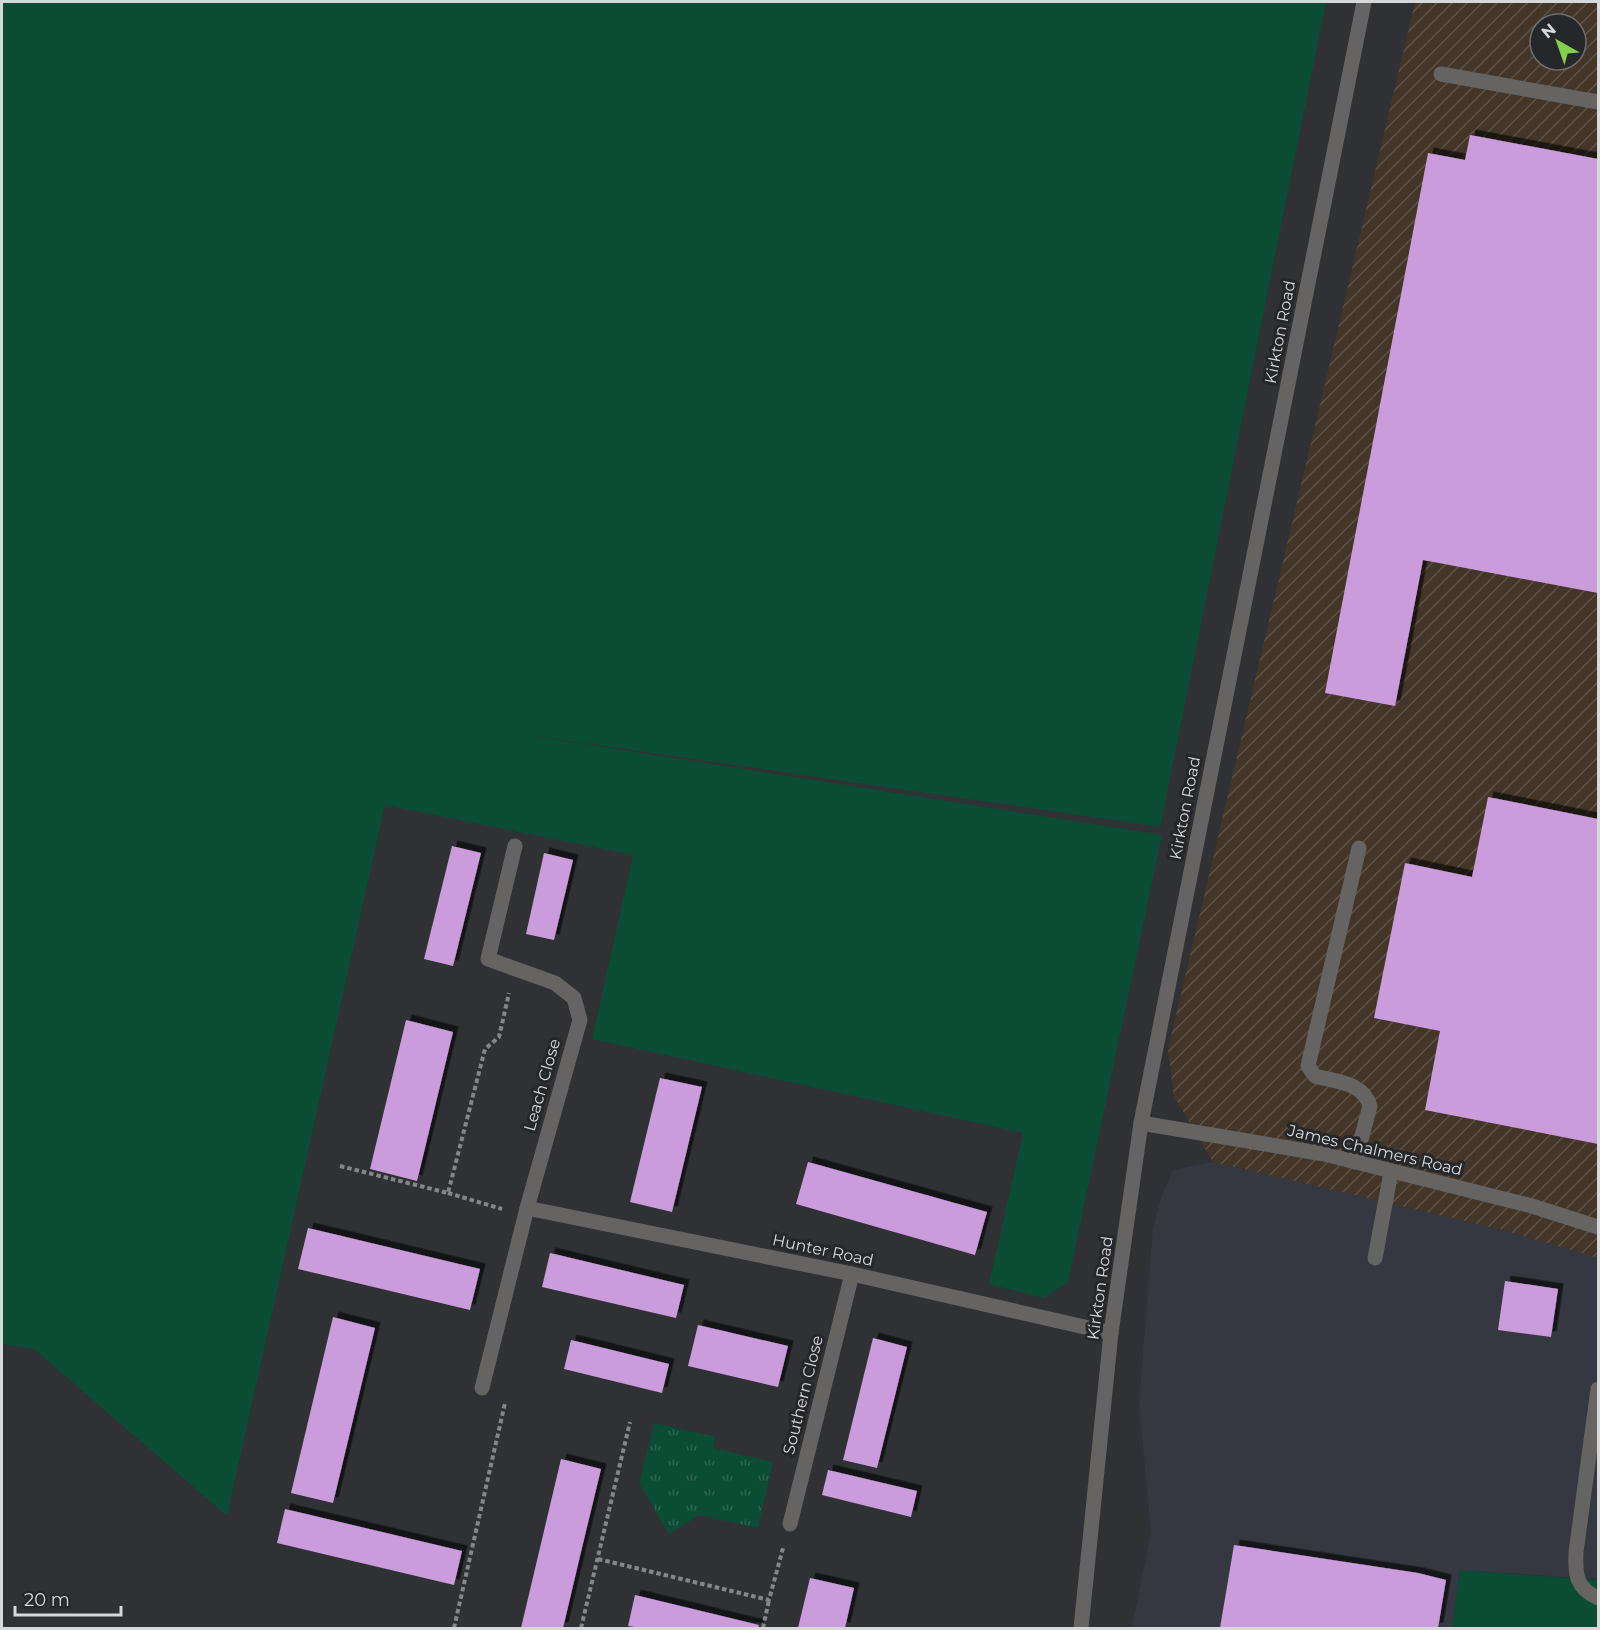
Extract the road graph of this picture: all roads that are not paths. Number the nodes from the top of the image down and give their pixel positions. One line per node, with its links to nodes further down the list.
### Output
1 (1364, 2): 6 (street, Kirkton Road)
2 (1442, 74): 3 (street)
3 (1599, 102)
4 (515, 846): 9 (street, Leach Close)
5 (1359, 848): 7 (street)
6 (1141, 1123): 7 (street, James Chalmers Road); 13 (street, Kirkton Road)
7 (1355, 1162): 8 (street, James Chalmers Road)
8 (1391, 1172): 10 (street, James Chalmers Road); 11 (street)
9 (526, 1212): 12 (street, Hunter Road); 14 (street, Leach Close)
10 (1599, 1227)
11 (1375, 1258)
12 (852, 1274): 13 (street, Hunter Road); 16 (street, Southern Close)
13 (1111, 1333): 18 (street, Kirkton Road)
14 (482, 1388)
15 (1599, 1389): 17 (street)
16 (790, 1524)
17 (1599, 1598)
18 (1081, 1629)

